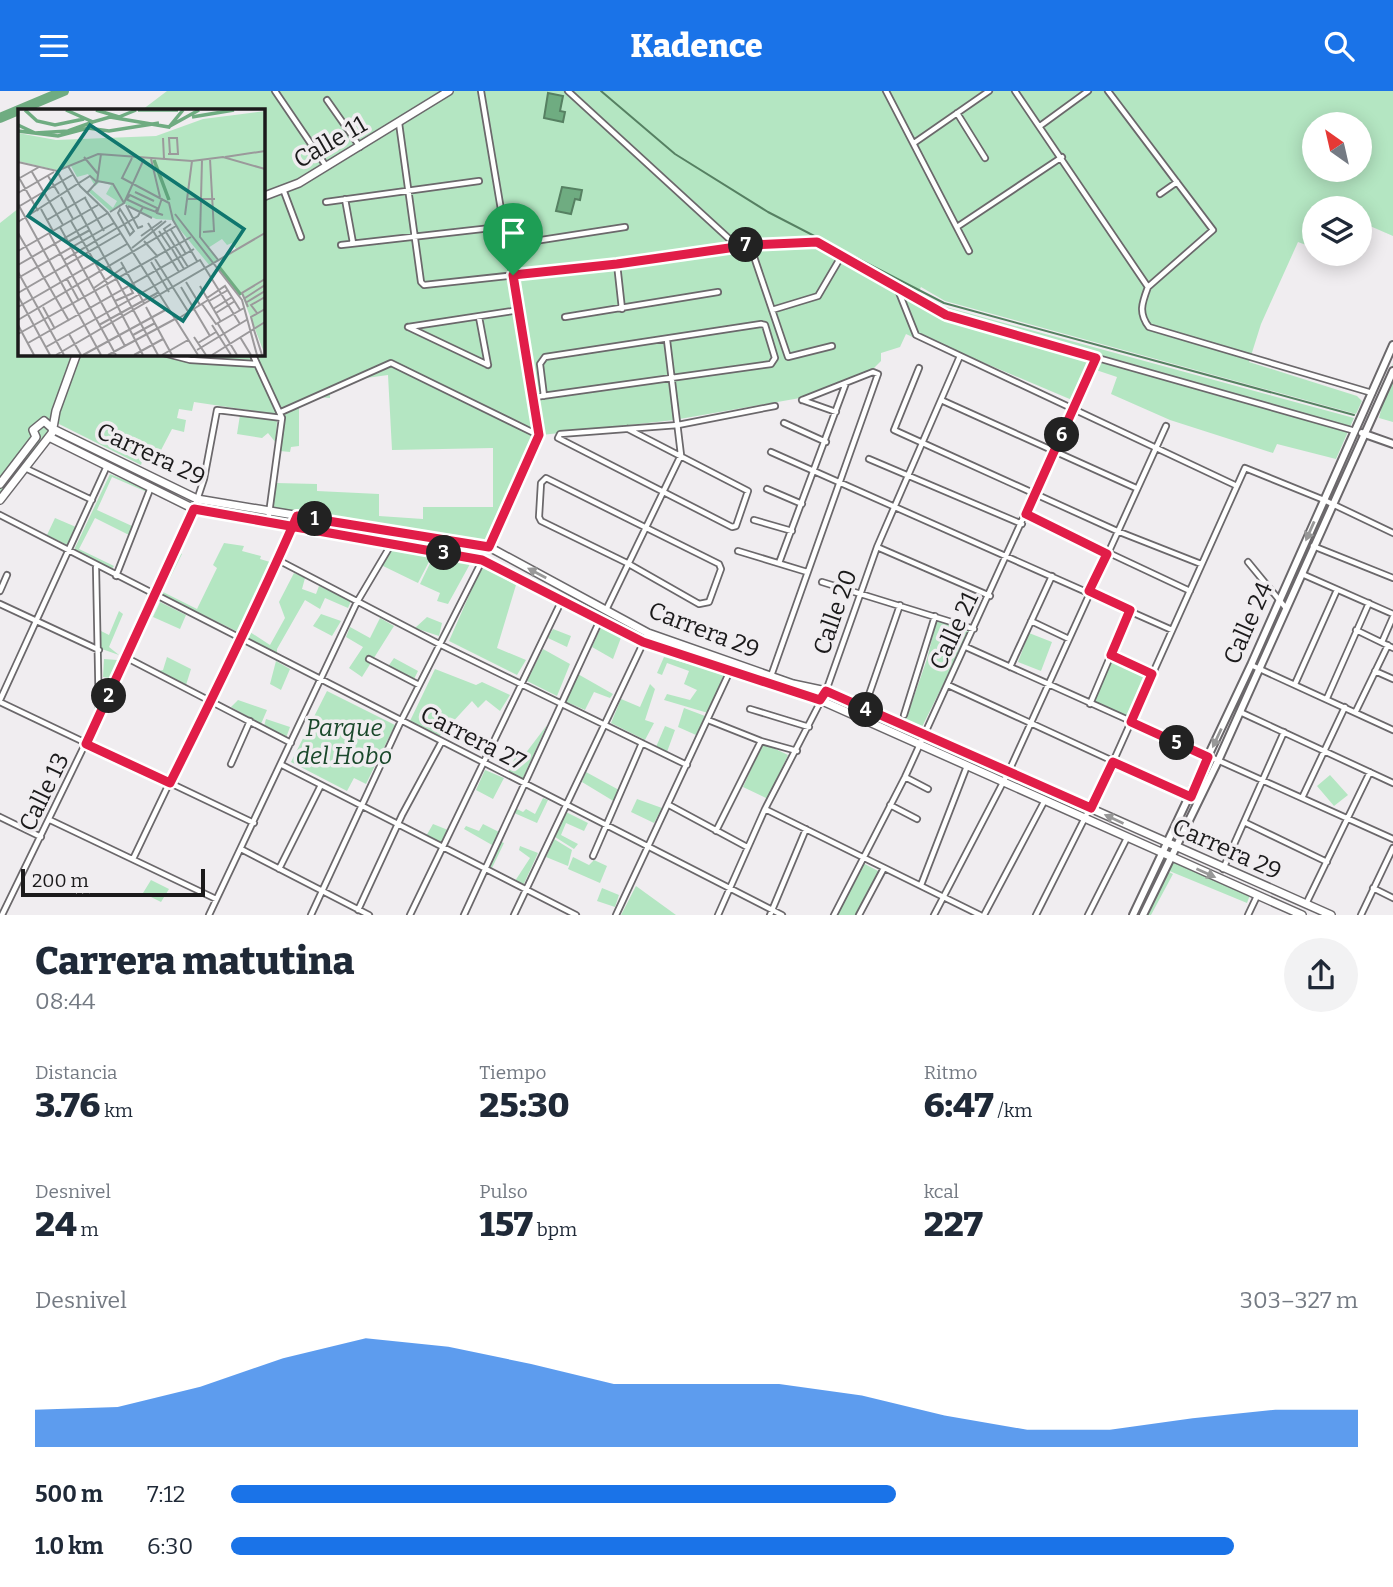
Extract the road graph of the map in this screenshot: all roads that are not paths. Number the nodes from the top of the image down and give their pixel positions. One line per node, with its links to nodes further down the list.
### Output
1 (275, 91): 18 (street)
2 (449, 91): 12 (main road, Calle 11)
3 (481, 91): 34 (street)
4 (568, 91): 36 (street)
5 (886, 91): 14 (street)
6 (989, 91): 11 (street)
7 (1015, 91): 13 (street)
8 (1088, 91): 13 (street)
9 (1108, 91): 20 (street)
10 (327, 100): 15 (street)
11 (957, 113): 14 (street); 17 (street)
12 (399, 123): 15 (main road, Calle 11); 22 (street)
13 (1040, 126): 16 (street)
14 (914, 143): 28 (street)
15 (360, 147): 18 (main road, Calle 11)
16 (1062, 157): 28 (street); 41 (street)
17 (985, 158)
18 (326, 167): 21 (main road, Calle 11)
19 (479, 181): 22 (street)
20 (1177, 182): 23 (street); 41 (street)
21 (283, 189): 24 (main road, Calle 11); 31 (street)
22 (409, 191): 25 (street); 30 (street)
23 (1160, 194)
24 (264, 196)
25 (345, 199): 26 (street); 32 (street)
26 (326, 202)
27 (625, 227): 34 (street)
28 (957, 227): 37 (street)
29 (491, 228): 30 (street)
30 (414, 236): 32 (street); 40 (street)
31 (301, 237)
32 (353, 243): 33 (street)
33 (341, 245)
34 (509, 245): 40 (street)
35 (750, 245): 36 (street); 38 (street); 46 (street)
36 (737, 247): 39 (street)
37 (969, 251)
38 (842, 255): 42 (street); 46 (street)
39 (617, 264): 40 (street); 44 (street)
40 (513, 275): 45 (street)
41 (1148, 287): 64 (street)
42 (898, 290): 55 (street); 57 (street)
43 (718, 292): 44 (street)
44 (621, 309): 48 (street)
45 (519, 310): 47 (street); 66 (street)
46 (772, 310): 51 (street)
47 (479, 317): 47 (street)
48 (565, 317)
49 (667, 340): 62 (street); 62 (street); 65 (street)
50 (1393, 345): 64 (street, Calle 24)
51 (832, 346)
52 (76, 355): 72 (main road)
53 (225, 355): 58 (street)
54 (252, 355): 59 (street)
55 (960, 356): 67 (street, Calle 20); 70 (street)
56 (190, 357): 58 (street)
57 (1096, 358): 70 (street, Calle 21); 80 (street)
58 (224, 362): 59 (street)
59 (257, 364): 74 (street)
60 (919, 368): 86 (street)
61 (1393, 371): 71 (street, Calle 24)
62 (672, 380): 65 (street); 77 (street)
63 (847, 382): 73 (street); 73 (street); 99 (street)
64 (1371, 393): 68 (street, Calle 24)
65 (544, 396): 66 (street)
66 (535, 397): 83 (street)
67 (941, 400): 86 (street, Calle 20); 90 (street)
68 (1366, 405): 71 (street); 80 (street, Calle 24)
69 (775, 406): 77 (street)
70 (1074, 408): 88 (street); 90 (street, Calle 21)
71 (1376, 409): 82 (street, Calle 24)
72 (56, 411): 75 (main road); 81 (main road)
73 (836, 412): 85 (street)
74 (281, 415): 83 (street); 107 (street, Calle 13); 115 (street)
75 (44, 421): 81 (main road); 84 (main road)
76 (784, 423): 85 (street)
77 (678, 425): 79 (street); 93 (street)
78 (1166, 426): 88 (street)
79 (628, 429): 93 (street); 105 (street)
80 (1355, 431): 82 (street); 89 (street, Calle 24)
81 (51, 433): 84 (main road); 95 (main road, Carrera 29); 96 (main road); 107 (main road, Carrera 29)
82 (1364, 434): 87 (street); 91 (street, Calle 24)
83 (539, 435): 129 (street)
84 (36, 437): 100 (main road)
85 (826, 442): 97 (street)
86 (922, 443): 98 (street, Calle 20); 106 (street)
87 (1393, 444)
88 (1155, 448): 101 (street); 103 (street)
89 (1347, 449): 91 (street); 110 (street, Calle 24)
90 (1055, 450): 103 (street); 106 (street, Calle 21)
91 (1356, 450): 111 (street, Calle 24)
92 (771, 452): 97 (street)
93 (681, 455): 105 (street); 105 (street)
94 (869, 459): 98 (street)
95 (107, 466): 102 (main road, Carrera 29); 109 (street)
96 (25, 468): 108 (main road); 109 (street)
97 (815, 470): 99 (street); 112 (street)
98 (908, 476): 113 (street, Calle 20); 121 (street)
99 (840, 481): 113 (street); 142 (street)
100 (0, 484)
101 (1237, 486): 110 (street); 140 (street)
102 (151, 487): 114 (main road, Carrera 29); 145 (street)
103 (1136, 488): 125 (street)
104 (767, 489): 112 (street)
105 (664, 491): 123 (street)
106 (1035, 492): 116 (street, Calle 21); 125 (street)
107 (197, 499): 114 (street, Calle 13); 115 (main road, Carrera 29)
108 (0, 500)
109 (92, 500): 132 (street)
110 (1324, 500): 111 (street); 157 (street, Calle 24, one-way to 157)
111 (1332, 503): 126 (street); 128 (street, Calle 24)
112 (802, 504): 124 (street)
113 (894, 505): 130 (street, Calle 20); 134 (street)
114 (194, 509): 120 (main road, Carrera 29); 154 (street, Calle 13)
115 (270, 511): 118 (main road, Carrera 29); 120 (street)
116 (1026, 514): 121 (street, Calle 21); 133 (street)
117 (0, 515): 132 (street, Carrera 27)
118 (297, 516): 122 (street); 129 (main road, Carrera 29)
119 (754, 520): 124 (street)
120 (268, 521): 122 (main road, Carrera 29)
121 (1022, 524): 134 (street, Calle 21)
122 (293, 526): 127 (main road, Carrera 29); 135 (street)
123 (645, 526): 138 (street); 138 (street); 138 (street)
124 (792, 531): 139 (street)
125 (1117, 531): 133 (street); 140 (street)
126 (1393, 533)
127 (392, 543): 136 (main road, Carrera 29); 158 (street)
128 (1313, 546): 143 (street, Calle 24); 147 (street)
129 (489, 547): 163 (main road, Carrera 29, one-way to 129)
130 (877, 547): 153 (street, Calle 20); 155 (street)
131 (738, 551): 139 (street)
132 (69, 553): 141 (street, Carrera 27); 168 (street)
133 (1107, 554): 151 (street); 152 (street)
134 (1007, 556): 146 (street); 155 (street, Calle 21)
135 (278, 560): 158 (street); 174 (street)
136 (482, 560): 156 (main road, Carrera 29); 177 (street)
137 (1248, 562): 157 (street)
138 (627, 563): 163 (street)
139 (779, 563): 142 (street)
140 (1202, 565): 152 (street)
141 (96, 566): 145 (street, Carrera 27); 180 (street)
142 (807, 572): 189 (street)
143 (1301, 573): 149 (street); 162 (street, Calle 24)
144 (7, 575): 150 (street)
145 (116, 576): 154 (street, Carrera 27)
146 (1052, 576): 151 (street); 169 (street)
147 (1393, 578)
148 (822, 582): 153 (street)
149 (1337, 590): 159 (street); 193 (street)
150 (0, 591)
151 (1089, 591): 164 (street); 175 (street)
152 (1190, 591): 171 (street)
153 (859, 593): 161 (street); 197 (street, Calle 20)
154 (156, 594): 174 (street, Carrera 27); 182 (street, Calle 13)
155 (990, 596): 170 (street, Calle 21)
156 (561, 601): 167 (main road, Carrera 29); 192 (street)
157 (1279, 601): 162 (street); 185 (street, Calle 24)
158 (358, 602): 177 (street); 191 (street)
159 (1369, 603): 166 (street); 172 (street)
160 (0, 604): 168 (street)
161 (900, 605): 165 (street); 206 (street)
162 (1286, 607): 185 (street, Calle 24)
163 (606, 610): 173 (main road, Carrera 29)
164 (1130, 610): 171 (street); 181 (street)
165 (935, 615): 170 (street); 209 (street, Calle 21)
166 (1393, 616): 178 (street)
167 (601, 620): 176 (main road, Carrera 29); 202 (street)
168 (37, 621): 180 (street); 200 (street)
169 (1031, 621): 175 (street); 184 (street)
170 (974, 629): 179 (street, Calle 21)
171 (1172, 630): 188 (street)
172 (1356, 630): 178 (street); 198 (street)
173 (648, 633): 176 (street); 189 (main road, Carrera 29)
174 (241, 636): 191 (street, Carrera 27); 201 (street)
175 (1069, 639): 196 (street)
176 (643, 642): 187 (main road, Carrera 29); 215 (street)
177 (439, 644): 192 (street); 194 (street)
178 (1388, 645): 186 (street)
179 (966, 647): 184 (street); 195 (street, Calle 21)
180 (99, 650): 210 (street)
181 (1111, 655): 188 (street); 203 (street)
182 (127, 658): 201 (street); 210 (street, Calle 13)
183 (369, 659): 194 (street)
184 (1010, 667): 196 (street)
185 (1254, 667): 193 (street); 208 (street, Calle 24); 229 (street, Calle 24, one-way to 229)
186 (1375, 671): 190 (street); 207 (street)
187 (729, 673): 199 (main road, Carrera 29); 211 (street)
188 (1152, 674): 214 (street)
189 (771, 676): 197 (main road, Carrera 29)
190 (1393, 679)
191 (320, 681): 212 (street, Carrera 27); 223 (street)
192 (521, 682): 202 (street); 231 (street)
193 (1295, 684): 198 (street)
194 (419, 685): 212 (street)
195 (948, 685): 216 (street); 220 (street, Calle 21)
196 (1049, 686): 203 (street); 216 (street)
197 (826, 691): 199 (street, Calle 20); 206 (main road, Carrera 29)
198 (1326, 698): 204 (street)
199 (820, 700): 217 (street, Calle 20); 225 (main road, Carrera 29)
200 (0, 701): 226 (street)
201 (211, 701): 213 (street); 242 (street)
202 (561, 702): 215 (street); 244 (street)
203 (1090, 704): 214 (street)
204 (1345, 707): 207 (street); 227 (street)
205 (750, 709): 217 (street)
206 (864, 709): 220 (main road, Carrera 29)
207 (1356, 711): 218 (street)
208 (1240, 712): 219 (street); 230 (street, Calle 24)
209 (904, 715)
210 (99, 718): 226 (street, Calle 13)
211 (708, 720): 222 (street); 235 (street)
212 (401, 721): 221 (street, Carrera 27); 252 (street)
213 (250, 722): 223 (street); 233 (street)
214 (1131, 722): 229 (street); 232 (street)
215 (603, 723): 224 (street); 250 (street)
216 (1031, 723): 232 (street); 237 (street)
217 (809, 727): 228 (street, Calle 20)
218 (1393, 730)
219 (1284, 732): 227 (street); 240 (street)
220 (924, 734): 225 (street, Calle 21); 237 (main road, Carrera 29)
221 (442, 741): 231 (street, Carrera 27); 264 (street)
222 (761, 741): 228 (street); 266 (street)
223 (291, 743): 234 (street)
224 (642, 743): 235 (street); 263 (street)
225 (920, 743): 236 (main road, Carrera 29); 239 (street, Calle 21)
226 (86, 744): 242 (street); 260 (street, Calle 13)
227 (1326, 750): 238 (street); 248 (street)
228 (797, 751): 255 (street, Calle 20)
229 (1208, 757): 230 (street); 247 (street, Calle 24)
230 (1218, 761): 240 (street); 272 (street, Calle 24)
231 (482, 762): 244 (street, Carrera 27); 273 (street)
232 (1113, 762): 247 (street); 254 (street)
233 (231, 765)
234 (282, 765): 245 (street); 262 (street)
235 (687, 765): 251 (street)
236 (967, 765): 241 (main road, Carrera 29); 285 (street)
237 (1009, 771): 241 (street); 254 (main road, Carrera 29)
238 (1370, 772): 243 (street); 257 (street)
239 (905, 777): 246 (street); 253 (street, Calle 21)
240 (1264, 780): 248 (street); 261 (street)
241 (1004, 781): 249 (main road, Carrera 29); 290 (street)
242 (170, 783): 262 (street); 279 (street)
243 (1393, 783)
244 (524, 784): 250 (street, Carrera 27); 283 (street)
245 (321, 785): 252 (street); 282 (street)
246 (928, 789)
247 (1191, 797): 272 (street, Calle 24)
248 (1302, 798): 257 (street)
249 (1045, 800): 259 (main road, Carrera 29); 311 (street)
250 (565, 804): 263 (street, Carrera 27); 288 (street)
251 (669, 805): 266 (street); 270 (street)
252 (362, 806): 264 (street); 289 (street)
253 (890, 806): 258 (street); 278 (street, Calle 21)
254 (1091, 808): 259 (street); 272 (main road, Carrera 29, one-way to 254)
255 (765, 809): 265 (street); 271 (street, Calle 20)
256 (0, 817): 267 (street)
257 (1348, 818): 269 (street); 280 (street)
258 (917, 819)
259 (1085, 819): 268 (main road, Carrera 29); 312 (street)
260 (50, 820): 267 (street, Calle 13); 279 (street)
261 (1244, 822): 280 (street); 284 (street)
262 (254, 823): 275 (street)
263 (605, 825): 270 (street, Carrera 27); 277 (street)
264 (398, 826): 273 (street); 295 (street)
265 (806, 829): 278 (street); 296 (street)
266 (716, 831): 271 (street)
267 (41, 837): 297 (street, Calle 13)
268 (1127, 838): 276 (main road, Carrera 29); 313 (street)
269 (1393, 839)
270 (649, 847): 286 (street, Carrera 27); 305 (street)
271 (747, 847): 286 (street, Calle 20)
272 (1172, 847): 276 (street, Calle 24); 284 (main road, Carrera 29)
273 (442, 848): 283 (street); 301 (street)
274 (1393, 848): 287 (street)
275 (241, 849): 282 (street); 293 (street)
276 (1167, 855): 291 (main road, Carrera 29, one-way to 291); 314 (street, Calle 24); 315 (street, Calle 24)
277 (593, 856)
278 (863, 858): 281 (street); 308 (street, Calle 21)
279 (133, 859): 293 (street)
280 (1327, 862): 294 (street)
281 (884, 868): 285 (street); 309 (street)
282 (279, 869): 289 (street)
283 (485, 869): 288 (street); 302 (street)
284 (1223, 869): 294 (main road, Carrera 29)
285 (921, 886): 290 (street)
286 (729, 888): 296 (street, Carrera 27); 306 (street, Calle 20)
287 (1373, 888): 292 (street); 319 (street)
288 (526, 890): 303 (street); 304 (street)
289 (323, 891): 295 (street); 299 (street)
290 (943, 896): 310 (street); 311 (street)
291 (1257, 896): 316 (street); 317 (main road, Carrera 29)
292 (1393, 898)
293 (216, 899): 298 (street)
294 (1306, 905): 318 (main road, Carrera 29)
295 (358, 909): 300 (street)
296 (771, 913): 307 (street, Carrera 27)
297 (2, 915)
298 (209, 915)
299 (312, 915)
300 (369, 915)
301 (410, 915)
302 (464, 915)
303 (514, 915)
304 (576, 915)
305 (616, 915)
306 (718, 915)
307 (782, 915)
308 (834, 915)
309 (859, 915)
310 (934, 915)
311 (982, 915)
312 (1036, 915)
313 (1088, 915)
314 (1133, 915)
315 (1143, 915)
316 (1248, 915)
317 (1302, 915)
318 (1331, 915)
319 (1361, 915)

